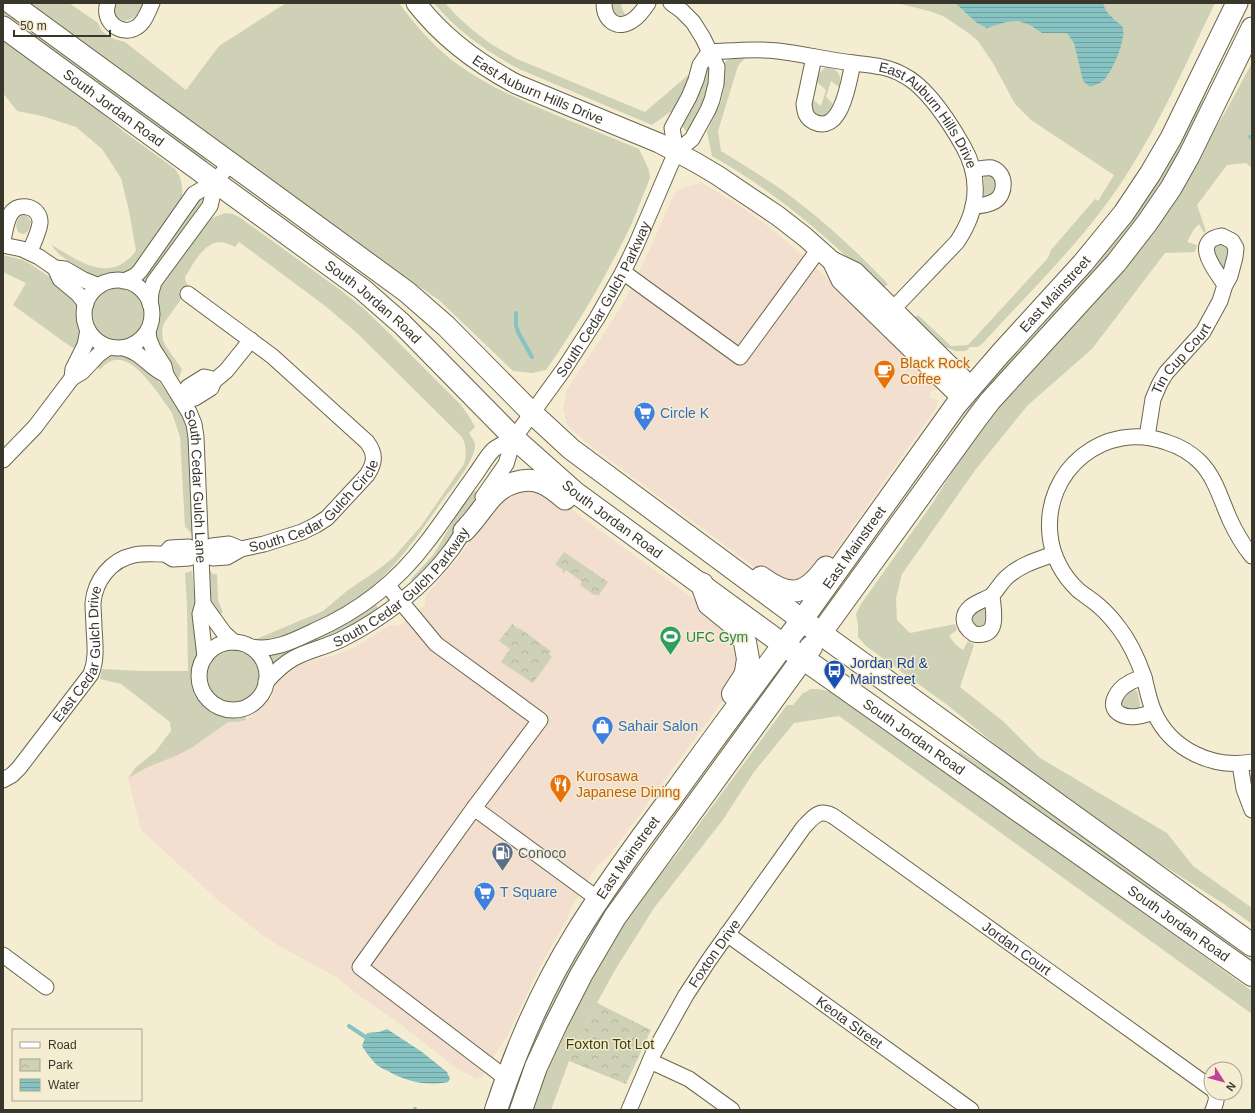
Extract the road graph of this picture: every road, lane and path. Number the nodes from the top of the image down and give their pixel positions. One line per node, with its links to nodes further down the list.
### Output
1 (11, 3): 15 (main road, South Jordan Road)
2 (108, 3): 3 (street)
3 (152, 3)
4 (416, 3): 14 (street, East Auburn Hills Drive)
5 (604, 3): 6 (street)
6 (648, 3)
7 (671, 3): 11 (street)
8 (1237, 3): 39 (main road, East Mainstreet)
9 (3, 27): 17 (main road, South Jordan Road)
10 (1252, 28): 58 (main road, East Mainstreet)
11 (709, 52): 12 (street, East Auburn Hills Drive); 14 (street); 14 (street)
12 (814, 57): 13 (street, East Auburn Hills Drive); 13 (street)
13 (853, 63): 16 (street, East Auburn Hills Drive)
14 (676, 152): 22 (street, East Auburn Hills Drive); 24 (street, South Cedar Gulch Parkway)
15 (230, 163): 17 (street); 41 (main road, South Jordan Road)
16 (973, 170): 18 (street, East Auburn Hills Drive); 18 (street)
17 (216, 181): 25 (street); 30 (street); 43 (main road, South Jordan Road)
18 (973, 206): 31 (street, East Auburn Hills Drive)
19 (3, 240): 21 (street)
20 (3, 244): 21 (street)
21 (30, 252): 23 (street)
22 (826, 255): 24 (street); 31 (street, East Auburn Hills Drive); 39 (street, East Auburn Hills Drive)
23 (55, 268): 27 (street); 29 (street)
24 (623, 272): 41 (street, South Cedar Gulch Parkway)
25 (124, 281): 27 (street); 30 (street)
26 (1226, 285): 42 (street, Tin Cup Court)
27 (99, 286): 29 (street)
28 (188, 294): 34 (street, South Cedar Gulch Circle)
29 (86, 304): 32 (street)
30 (150, 304): 33 (street)
31 (893, 309): 39 (street, East Auburn Hills Drive)
32 (88, 330): 35 (street); 38 (street)
33 (148, 331): 36 (street); 37 (street, South Cedar Gulch Lane)
34 (251, 340): 40 (street); 49 (street, South Cedar Gulch Circle)
35 (109, 347): 36 (street); 38 (street)
36 (124, 348): 37 (street, South Cedar Gulch Lane)
37 (166, 375): 40 (street, South Cedar Gulch Lane)
38 (72, 378): 44 (street)
39 (966, 393): 45 (main road, East Mainstreet)
40 (182, 400): 49 (street, South Cedar Gulch Lane)
41 (532, 413): 43 (street, South Cedar Gulch Parkway); 48 (main road, South Jordan Road)
42 (1147, 437): 50 (street); 51 (street)
43 (514, 438): 46 (main road, South Jordan Road); 47 (street, South Cedar Gulch Parkway); 53 (street, South Cedar Gulch Parkway)
44 (3, 460)
45 (897, 487): 48 (main road); 57 (main road, East Mainstreet)
46 (605, 514): 47 (main road); 52 (main road, South Jordan Road)
47 (464, 531): 55 (street, South Cedar Gulch Parkway)
48 (704, 548): 57 (main road, South Jordan Road)
49 (200, 552): 56 (street, South Cedar Gulch Lane); 69 (street, East Cedar Gulch Drive)
50 (1054, 554): 54 (street); 64 (street)
51 (1252, 556)
52 (702, 584): 60 (main road, South Jordan Road); 67 (main road)
53 (388, 586): 55 (street); 61 (street, South Cedar Gulch Parkway)
54 (992, 595)
55 (401, 601): 65 (street, South Cedar Gulch Parkway); 70 (street)
56 (203, 604): 59 (street); 62 (street, South Cedar Gulch Lane)
57 (802, 620): 58 (main road, South Jordan Road); 60 (main road, East Mainstreet)
58 (821, 633): 63 (main road, East Mainstreet); 75 (main road, South Jordan Road)
59 (234, 642): 61 (street); 62 (street)
60 (784, 645): 63 (main road, South Jordan Road); 67 (main road, East Mainstreet)
61 (251, 647): 65 (street)
62 (205, 657): 65 (street)
63 (803, 658): 77 (main road, South Jordan Road); 84 (main road, East Mainstreet)
64 (1144, 677): 66 (street); 66 (street)
65 (266, 682)
66 (1154, 712): 68 (street)
67 (704, 752): 73 (main road, East Mainstreet)
68 (1246, 763): 71 (street)
69 (3, 780)
70 (474, 808): 73 (street); 80 (street)
71 (1252, 810)
72 (822, 812): 74 (street, Foxton Drive); 81 (street, Jordan Court)
73 (598, 899): 80 (main road, East Mainstreet)
74 (727, 934): 79 (street, Foxton Drive); 87 (street, Keota Street)
75 (1252, 945)
76 (3, 955): 78 (street)
77 (1252, 975)
78 (46, 987)
79 (650, 1061): 85 (street, Foxton Drive); 86 (street)
80 (507, 1079): 82 (main road, East Mainstreet); 83 (main road)
81 (1203, 1089)
82 (496, 1110)
83 (510, 1110)
84 (521, 1110)
85 (629, 1110)
86 (732, 1110)
87 (971, 1110)

